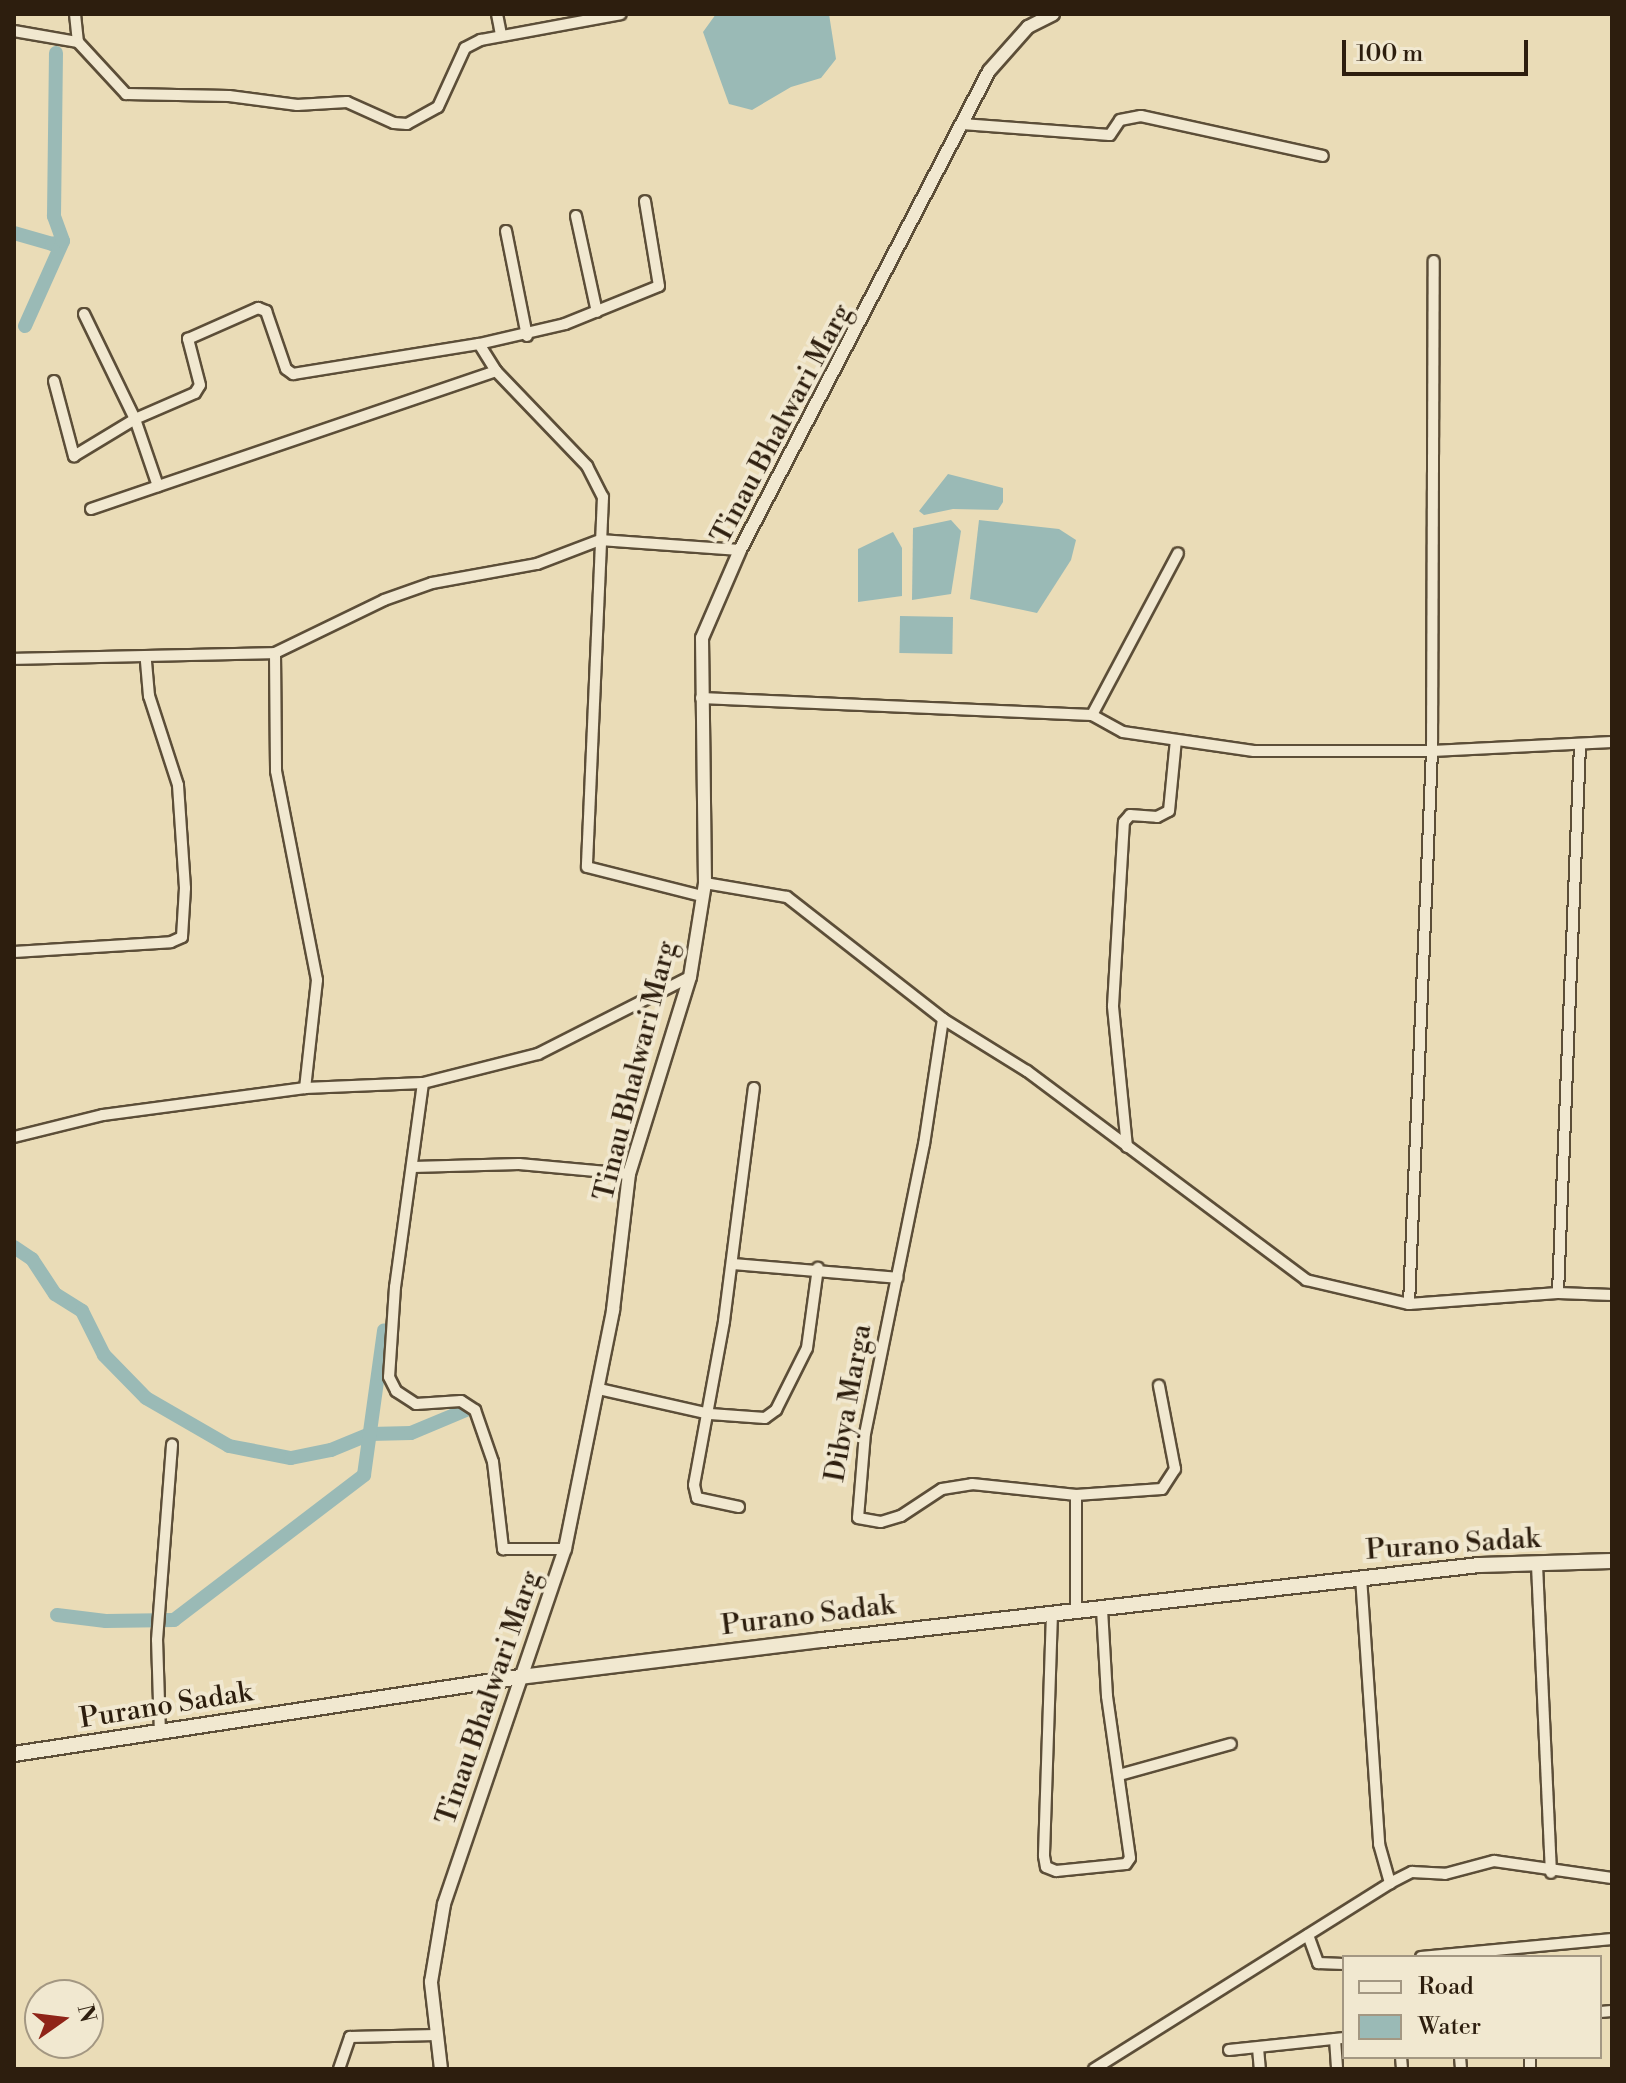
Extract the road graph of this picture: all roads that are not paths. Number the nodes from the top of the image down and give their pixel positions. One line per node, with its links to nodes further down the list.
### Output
1 (75, 14): 7 (street)
2 (497, 14): 6 (street)
3 (621, 14): 6 (street)
4 (1053, 14): 8 (street, Tinau Bhalwari Marg)
5 (14, 31): 7 (street)
6 (501, 34): 7 (street)
7 (78, 42)
8 (962, 124): 9 (street); 24 (street, Tinau Bhalwari Marg)
9 (1323, 156)
10 (645, 201): 14 (street)
11 (576, 216): 14 (street)
12 (506, 231): 16 (street)
13 (1434, 261): 34 (street)
14 (597, 312): 16 (street)
15 (84, 314): 20 (street)
16 (527, 336): 17 (street)
17 (479, 344): 18 (street); 20 (street)
18 (496, 371): 21 (street); 23 (street)
19 (54, 381): 20 (street)
20 (135, 419): 21 (street)
21 (158, 486): 22 (street)
22 (91, 509)
23 (600, 540): 24 (street); 26 (street); 36 (street)
24 (740, 550): 29 (street, Tinau Bhalwari Marg)
25 (1178, 553): 30 (street)
26 (275, 653): 27 (street); 41 (street)
27 (146, 658): 28 (street); 37 (street)
28 (14, 659)
29 (701, 698): 30 (street); 35 (street, Tinau Bhalwari Marg)
30 (1092, 715): 31 (street)
31 (1176, 740): 34 (street); 44 (street)
32 (1612, 742): 33 (street)
33 (1580, 745): 34 (street); 50 (street)
34 (1432, 751): 52 (street)
35 (705, 883): 36 (street, Tinau Bhalwari Marg); 39 (street)
36 (702, 896): 38 (street, Tinau Bhalwari Marg)
37 (14, 952)
38 (690, 977): 40 (street); 46 (street, Tinau Bhalwari Marg)
39 (943, 1019): 44 (street); 49 (street, Dibya Marga)
40 (423, 1083): 41 (street); 45 (street)
41 (305, 1088): 43 (street)
42 (754, 1088): 47 (street)
43 (14, 1137)
44 (1127, 1147): 52 (street)
45 (413, 1167): 46 (street); 59 (street)
46 (629, 1174): 54 (street, Tinau Bhalwari Marg)
47 (732, 1264): 48 (street); 55 (street)
48 (818, 1268): 49 (street); 55 (street)
49 (897, 1278): 57 (street, Dibya Marga)
50 (1558, 1293): 51 (street); 52 (street)
51 (1612, 1295)
52 (1409, 1304)
53 (1159, 1386): 57 (street, Dibya Marga)
54 (599, 1389): 55 (street); 59 (street, Tinau Bhalwari Marg)
55 (710, 1414): 58 (street)
56 (172, 1445): 67 (street)
57 (1076, 1495): 64 (street)
58 (739, 1507)
59 (565, 1549): 66 (street, Tinau Bhalwari Marg)
60 (1612, 1561): 61 (main road, Purano Sadak)
61 (1537, 1565): 62 (main road, Purano Sadak); 71 (street)
62 (1361, 1577): 63 (main road, Purano Sadak); 73 (street)
63 (1102, 1609): 64 (main road, Purano Sadak); 70 (street)
64 (1076, 1611): 65 (main road, Purano Sadak)
65 (1052, 1613): 66 (main road, Purano Sadak); 70 (street)
66 (520, 1677): 67 (main road, Purano Sadak); 78 (street, Tinau Bhalwari Marg)
67 (160, 1734): 69 (main road, Purano Sadak)
68 (1231, 1744): 70 (street)
69 (14, 1754)
70 (1119, 1775)
71 (1551, 1873): 72 (street); 73 (street)
72 (1612, 1878)
73 (1390, 1883): 74 (street)
74 (1308, 1935): 77 (street); 84 (street)
75 (1612, 1939): 76 (street)
76 (1442, 1955)
77 (1342, 1964)
78 (436, 2035): 82 (street); 83 (street, Tinau Bhalwari Marg)
79 (1339, 2039): 80 (street); 86 (street)
80 (1258, 2048): 81 (street); 85 (street)
81 (1229, 2050)
82 (339, 2069)
83 (441, 2069)
84 (1094, 2069)
85 (1260, 2069)
86 (1337, 2069)

